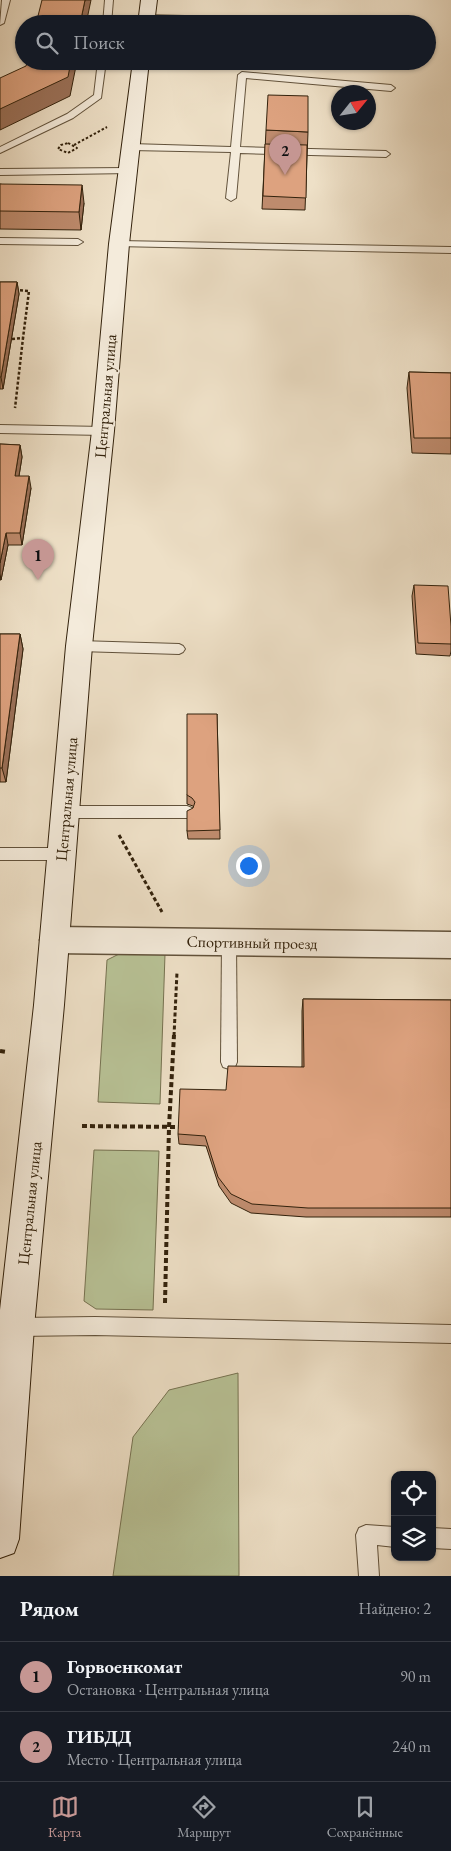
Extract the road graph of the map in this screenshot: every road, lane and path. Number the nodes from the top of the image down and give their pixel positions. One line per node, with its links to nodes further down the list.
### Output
1 (6, 0): 6 (lane)
2 (109, 0): 4 (lane)
3 (149, 0): 5 (main road)
4 (108, 15)
5 (147, 15)
6 (0, 23)
7 (101, 70): 14 (lane)
8 (140, 70): 12 (main road, Центральная улица)
9 (391, 88): 13 (lane)
10 (111, 125): 11 (path)
11 (74, 145)
12 (131, 147): 13 (lane); 17 (main road, Центральная улица)
13 (235, 149): 15 (lane); 18 (lane)
14 (0, 150)
15 (386, 154)
16 (0, 172): 17 (lane)
17 (128, 172): 21 (main road, Центральная улица)
18 (231, 198)
19 (0, 241): 20 (lane)
20 (78, 242)
21 (119, 244): 22 (lane); 28 (main road, Центральная улица)
22 (451, 250)
23 (9, 290): 25 (path)
24 (12, 338): 25 (path)
25 (23, 338): 27 (path)
26 (0, 430): 27 (lane)
27 (13, 430): 28 (lane)
28 (103, 431): 29 (main road, Центральная улица)
29 (79, 646): 30 (lane); 32 (main road, Центральная улица)
30 (179, 649)
31 (105, 811): 32 (lane); 33 (lane); 37 (path)
32 (65, 812): 35 (main road, Центральная улица)
33 (187, 812)
34 (0, 854): 35 (lane)
35 (61, 854): 36 (main road, Центральная улица)
36 (54, 940): 37 (street, Спортивный проезд); 46 (main road, Центральная улица)
37 (178, 940): 38 (street, Спортивный проезд); 44 (path)
38 (229, 941): 39 (street, Спортивный проезд); 42 (lane)
39 (451, 945)
40 (0, 1051): 41 (path)
41 (7, 1052)
42 (229, 1062)
43 (82, 1126): 44 (path)
44 (169, 1127): 45 (path); 47 (path)
45 (180, 1127)
46 (16, 1327): 47 (lane); 50 (main road, Центральная улица)
47 (165, 1328): 48 (lane)
48 (451, 1334)
49 (391, 1537): 53 (lane)
50 (0, 1538)
51 (436, 1538): 52 (lane)
52 (451, 1539)
53 (369, 1576)

